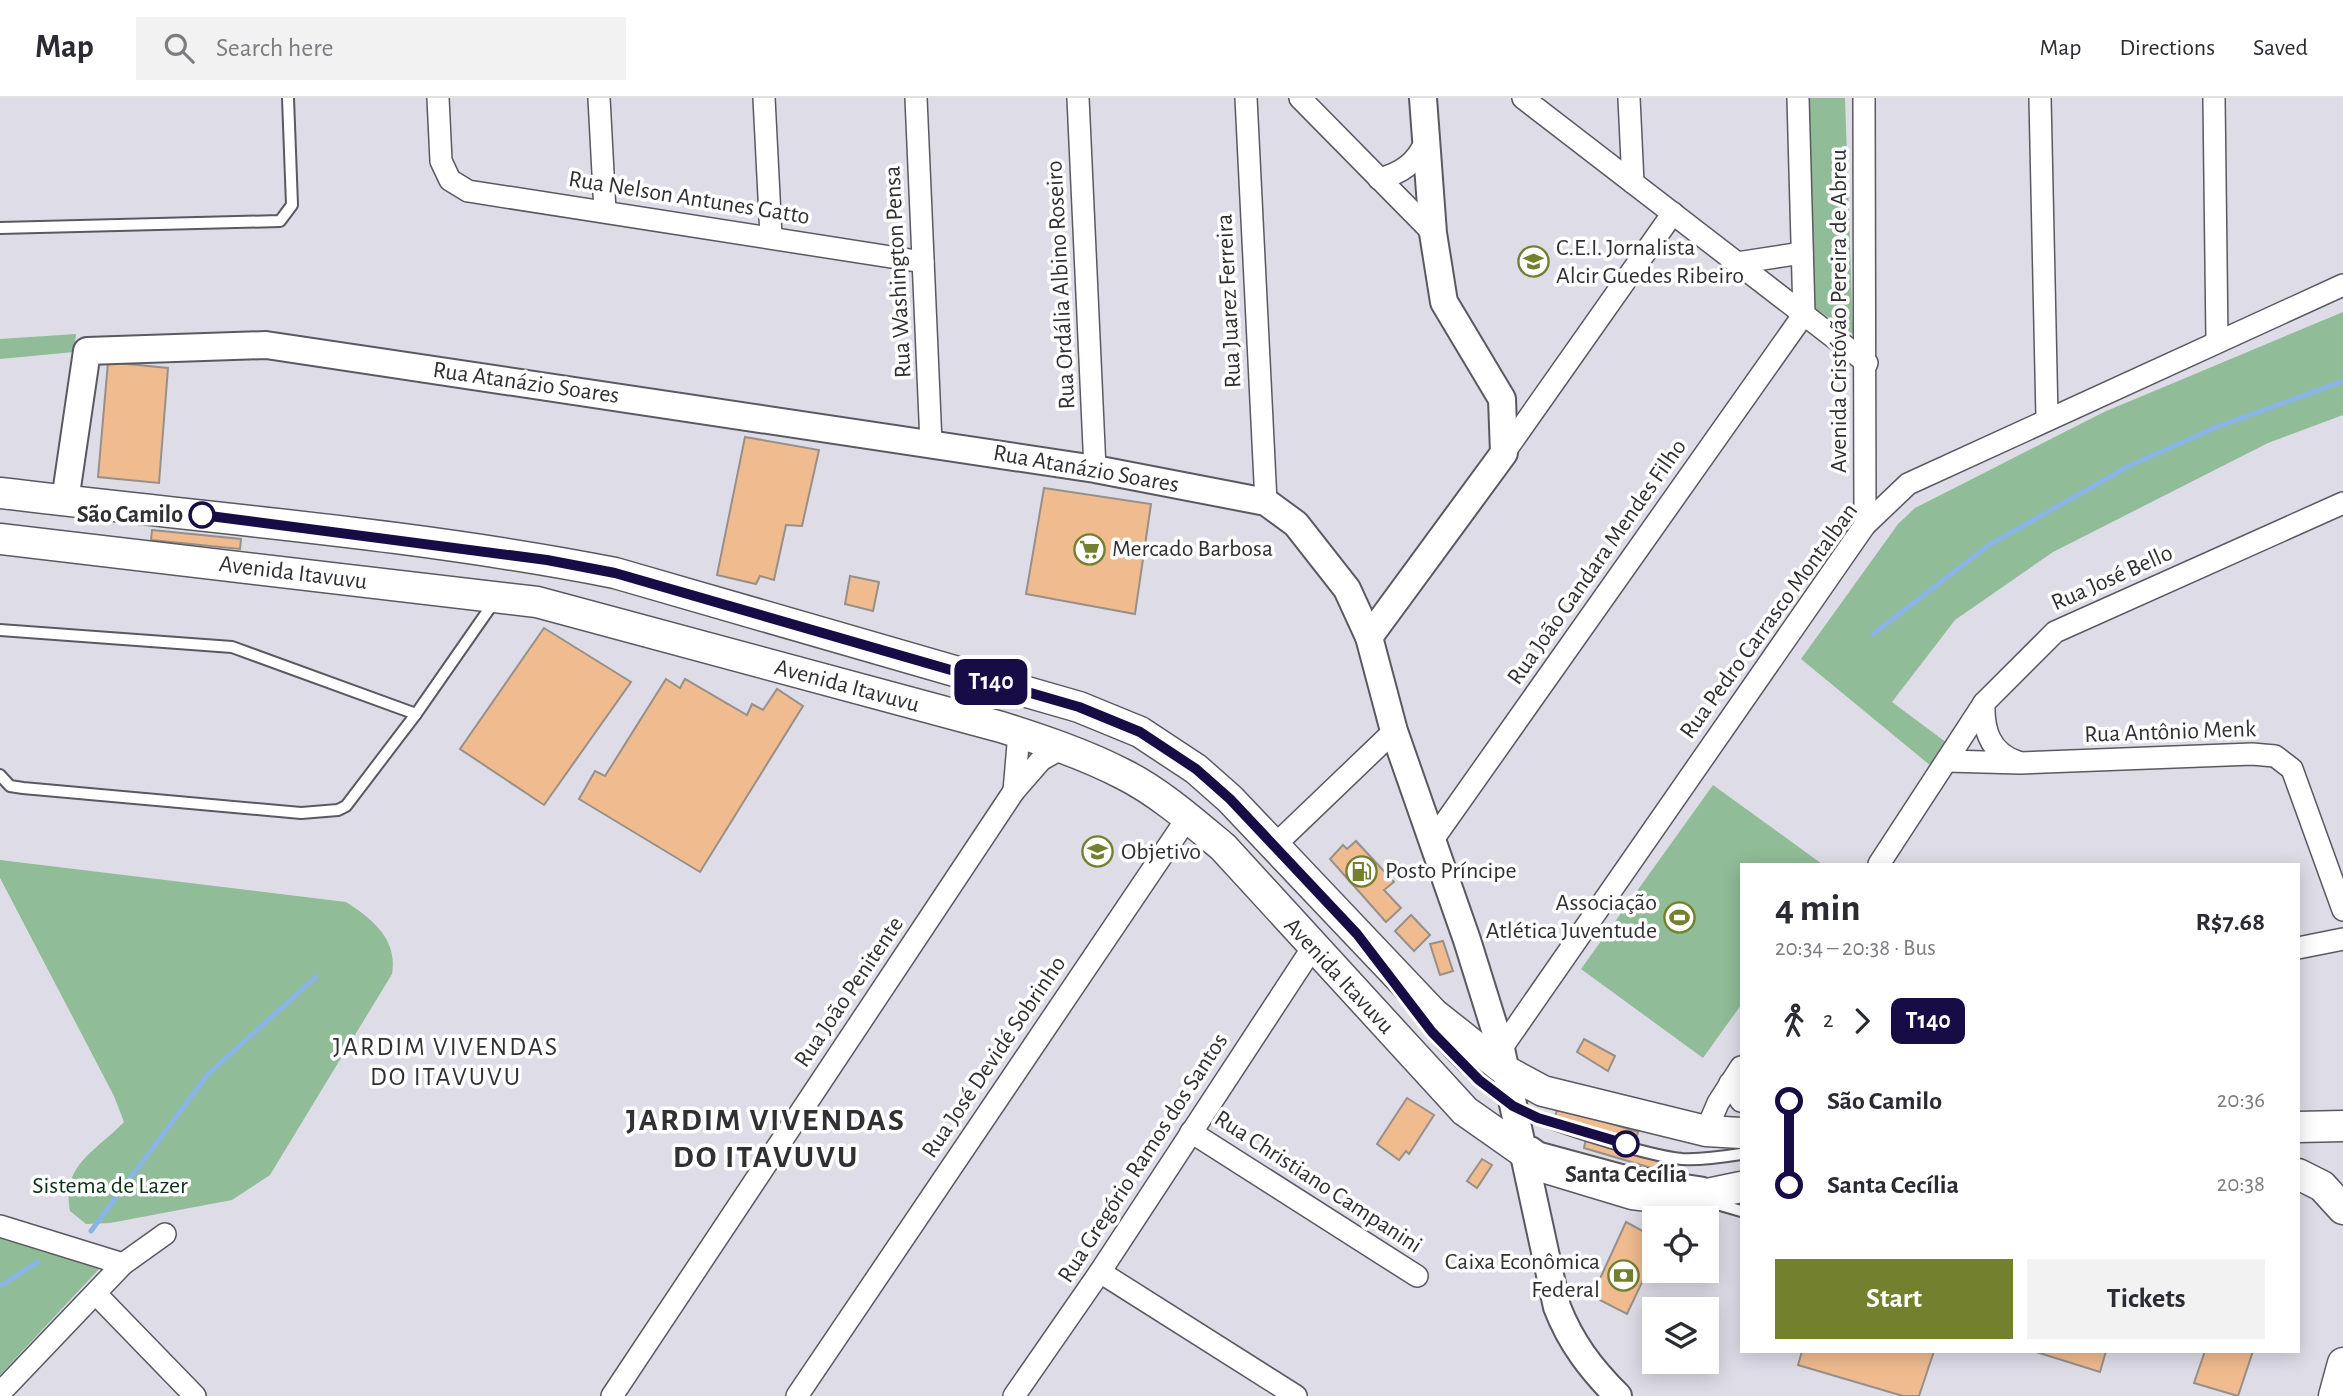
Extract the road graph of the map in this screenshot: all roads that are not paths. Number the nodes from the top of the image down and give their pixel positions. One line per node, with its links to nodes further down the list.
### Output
1 (288, 98): 21 (lane)
2 (438, 98): 19 (street, Rua Nelson Antunes Gatto)
3 (599, 98): 19 (street)
4 (764, 98): 23 (street)
5 (916, 98): 25 (street, Rua Washington Pensa)
6 (1078, 98): 36 (street, Rua Ordália Albino Roseiro)
7 (1300, 98): 17 (street)
8 (1423, 98): 16 (street)
9 (1523, 98): 18 (street)
10 (1629, 98): 18 (street)
11 (1798, 98): 24 (street, Avenida Cristóvão Pereira de Abreu)
12 (1864, 98): 30 (street, Avenida Cristóvão Pereira de Abreu)
13 (2040, 98): 33 (street)
14 (2214, 98): 29 (street)
15 (1248, 100): 39 (street, Rua Juarez Ferreira)
16 (1426, 142): 17 (street); 22 (street)
17 (1379, 179): 22 (street)
18 (1633, 183): 20 (street)
19 (605, 211): 23 (street, Rua Nelson Antunes Gatto)
20 (1673, 213): 26 (street); 32 (street)
21 (0, 228)
22 (1433, 233): 31 (street)
23 (771, 236): 25 (street, Rua Nelson Antunes Gatto)
24 (1802, 253): 26 (street); 28 (street, Avenida Cristóvão Pereira de Abreu)
25 (923, 262): 34 (street, Rua Washington Pensa)
26 (1737, 263): 28 (street)
27 (2343, 285): 29 (street, Rua Pedro Carrasco Montalban)
28 (1804, 314): 30 (street); 56 (street, Rua João Gandara Mendes Filho)
29 (2217, 341): 33 (street, Rua Pedro Carrasco Montalban)
30 (1867, 363): 41 (street, Avenida Cristóvão Pereira de Abreu)
31 (1502, 399): 32 (street); 35 (street)
32 (1537, 405): 35 (street)
33 (2047, 418): 41 (street, Rua Pedro Carrasco Montalban)
34 (931, 443): 36 (street, Rua Atanázio Soares); 38 (street, Rua Atanázio Soares)
35 (1504, 453): 45 (street)
36 (1095, 469): 39 (street, Rua Atanázio Soares)
37 (0, 493): 38 (main road, Avenida Itavuvu)
38 (65, 501): 42 (main road); 57 (main road, Avenida Itavuvu)
39 (1266, 502): 45 (street, Rua Atanázio Soares)
40 (2343, 503): 46 (street, Rua José Bello)
41 (1865, 525): 65 (street, Rua Pedro Carrasco Montalban)
42 (12, 541): 43 (main road, Avenida Itavuvu)
43 (498, 597): 47 (lane); 49 (main road, Avenida Itavuvu)
44 (0, 630): 47 (lane)
45 (1369, 637): 48 (street, Rua Atanázio Soares)
46 (1984, 703): 51 (street, Rua José Bello); 52 (street)
47 (416, 714): 53 (lane)
48 (1394, 731): 56 (street, Rua Atanázio Soares); 57 (street)
49 (1019, 733): 50 (main road, Avenida Itavuvu); 54 (street, Rua João Penitente)
50 (1062, 748): 54 (street, Rua João Penitente); 55 (main road, Avenida Itavuvu)
51 (1947, 761): 52 (street, Rua Antônio Menk); 58 (street, Rua José Bello)
52 (2020, 763): 60 (street, Rua Antônio Menk)
53 (0, 775)
54 (1014, 791): 95 (street, Rua João Penitente)
55 (1188, 817): 59 (main road, Avenida Itavuvu); 96 (street, Rua José Devidé Sobrinho)
56 (1433, 841): 65 (street, Rua Atanázio Soares)
57 (1273, 846): 59 (main road); 61 (main road, Avenida Itavuvu)
58 (1880, 863)
59 (1262, 891): 63 (main road, Avenida Itavuvu)
60 (2343, 910)
61 (1357, 934): 65 (main road, Avenida Itavuvu); 68 (lane)
62 (2343, 939): 64 (street)
63 (1313, 947): 72 (street, Rua Gregório Ramos dos Santos); 76 (main road, Avenida Itavuvu)
64 (2300, 948)
65 (1503, 1060): 68 (street, Rua Atanázio Soares); 71 (main road, Avenida Itavuvu)
66 (1736, 1075): 67 (street); 71 (street)
67 (1740, 1096)
68 (1513, 1106): 76 (street, Rua Atanázio Soares); 77 (lane)
69 (2343, 1126): 70 (main road)
70 (2300, 1127)
71 (1706, 1131): 74 (main road, Avenida Itavuvu)
72 (1191, 1132): 89 (street, Rua Gregório Ramos dos Santos); 90 (street, Rua Christiano Campanini)
73 (2300, 1132): 75 (lane)
74 (1740, 1133)
75 (2343, 1134)
76 (1522, 1143): 81 (lane); 83 (main road, Avenida Itavuvu); 99 (street, Rua Atanázio Soares)
77 (1740, 1154)
78 (2343, 1172): 79 (main road)
79 (2300, 1173)
80 (2300, 1174): 84 (main road)
81 (1740, 1186)
82 (1740, 1186): 83 (main road, Avenida Itavuvu)
83 (1693, 1197): 85 (lane)
84 (2343, 1209)
85 (1740, 1211)
86 (0, 1226): 88 (street)
87 (166, 1234): 88 (street)
88 (123, 1264): 91 (street)
89 (1100, 1272): 97 (street, Rua Gregório Ramos dos Santos); 98 (street)
90 (1417, 1276)
91 (96, 1294): 93 (street); 94 (street)
92 (2343, 1363): 100 (main road)
93 (0, 1393)
94 (195, 1396)
95 (612, 1396)
96 (797, 1396)
97 (1014, 1396)
98 (1296, 1396)
99 (1618, 1396)
100 (2334, 1396)

